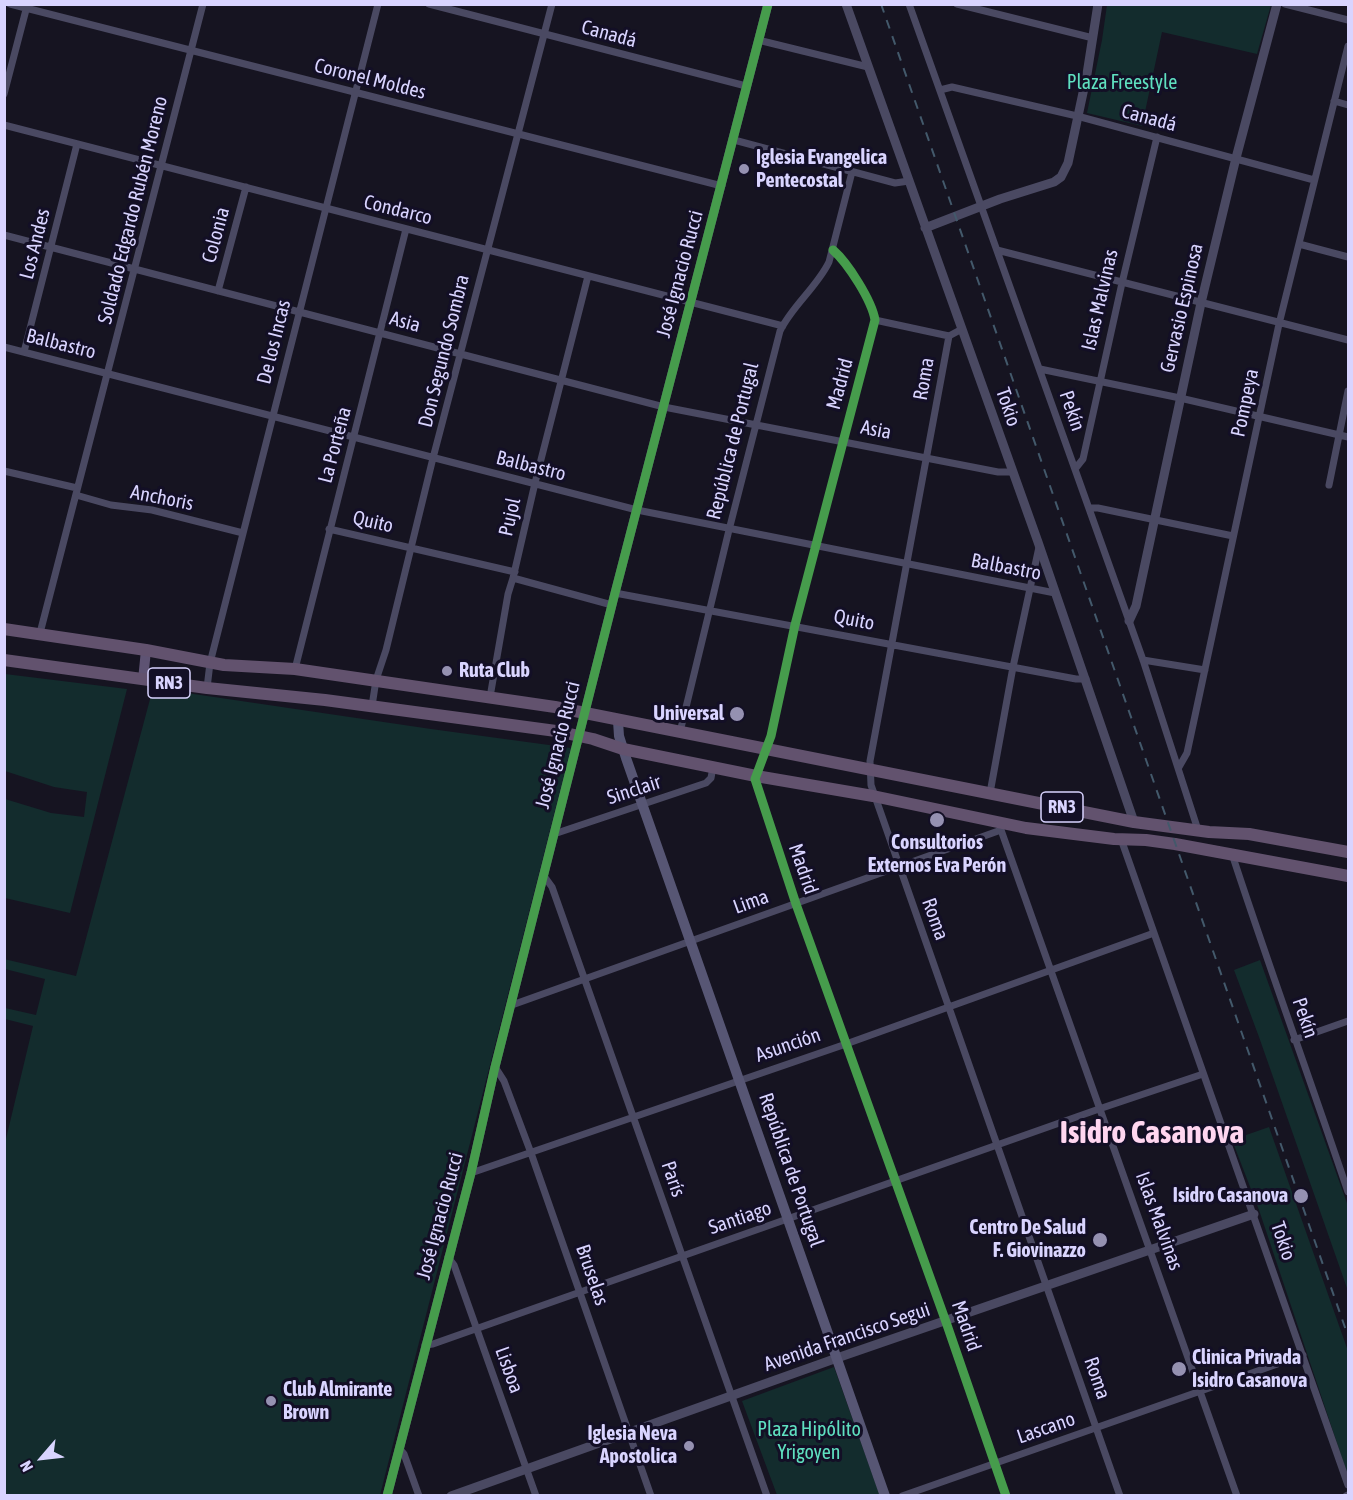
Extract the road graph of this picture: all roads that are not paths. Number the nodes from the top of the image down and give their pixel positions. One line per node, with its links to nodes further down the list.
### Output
1 (10, 4): 13 (street, Coronel Moldes)
2 (203, 4): 19 (street, Soldado Edgardo Rubén Moreno)
3 (378, 4): 24 (street, De los Incas)
4 (429, 4): 15 (street, Canadá)
5 (552, 4): 15 (street, Don Segundo Sombra)
6 (768, 4): 17 (street, José Ignacio Rucci)
7 (846, 4): 20 (street, Tokio)
8 (909, 4): 22 (street, Pekín)
9 (957, 4): 16 (street)
10 (1098, 4): 16 (street)
11 (1277, 4): 33 (street, Gervasio Espinosa)
12 (1285, 4): 14 (street)
13 (26, 6): 19 (street, Coronel Moldes); 23 (street)
14 (1348, 21)
15 (544, 34): 21 (street, Canadá); 29 (street, Don Segundo Sombra)
16 (1093, 38): 27 (street)
17 (758, 40): 20 (street); 21 (street, José Ignacio Rucci)
18 (1348, 46): 25 (street, Pompeya)
19 (191, 49): 24 (street, Coronel Moldes); 34 (street, Soldado Edgardo Rubén Moreno)
20 (868, 67): 37 (street, Tokio)
21 (746, 86): 31 (street, José Ignacio Rucci)
22 (940, 90): 27 (street, Canadá); 40 (street, Pekín)
23 (4, 93)
24 (355, 93): 29 (street, Coronel Moldes); 41 (street, De los Incas)
25 (1334, 101): 26 (street); 36 (street, Pompeya)
26 (1348, 105)
27 (1077, 116): 30 (street, Canadá); 40 (street)
28 (4, 125): 32 (street, Condarco)
29 (517, 134): 38 (street, Coronel Moldes); 47 (street, Don Segundo Sombra)
30 (1157, 137): 33 (street, Canadá); 53 (street, Islas Malvinas)
31 (734, 141): 35 (street); 38 (street, José Ignacio Rucci)
32 (77, 144): 34 (street, Condarco); 46 (street, Los Andes)
33 (1236, 158): 36 (street, Canadá); 56 (street, Gervasio Espinosa)
34 (161, 165): 39 (street, Condarco); 51 (street, Soldado Edgardo Rubén Moreno)
35 (852, 172): 37 (street); 48 (street, República de Portugal)
36 (1314, 180): 45 (street, Pompeya)
37 (909, 181): 42 (street, Tokio)
38 (722, 186): 55 (street, José Ignacio Rucci)
39 (246, 187): 41 (street, Condarco); 54 (street, Colonia)
40 (982, 207): 42 (street); 49 (street, Pekín)
41 (325, 209): 43 (street, Condarco); 57 (street, De los Incas)
42 (925, 228): 61 (street, Tokio)
43 (406, 229): 47 (street, Condarco); 62 (street, La Porteña)
44 (4, 235): 46 (street, Asia)
45 (1299, 244): 50 (street); 59 (street, Pompeya)
46 (51, 247): 51 (street, Asia); 66 (street, Los Andes)
47 (487, 250): 52 (street, Condarco); 67 (street, Don Segundo Sombra)
48 (833, 250): 58 (street); 60 (street, República de Portugal)
49 (997, 250): 53 (street); 68 (street, Pekín)
50 (1348, 258)
51 (134, 269): 54 (street, Asia); 69 (street, Soldado Edgardo Rubén Moreno)
52 (588, 276): 55 (street, Condarco); 70 (street, Pujol)
53 (1122, 283): 56 (street); 71 (street, Islas Malvinas)
54 (218, 291): 57 (street, Asia)
55 (691, 302): 60 (street, Condarco); 74 (street, José Ignacio Rucci)
56 (1201, 303): 59 (street); 73 (street, Gervasio Espinosa)
57 (298, 311): 62 (street, Asia); 75 (street, De los Incas)
58 (875, 320): 63 (street); 81 (street, Madrid)
59 (1279, 324): 64 (street); 76 (street, Pompeya)
60 (783, 326): 77 (street, República de Portugal)
61 (962, 329): 63 (street); 86 (street, Tokio)
62 (381, 332): 67 (street, Asia); 79 (street, La Porteña)
63 (949, 336): 83 (street, Roma)
64 (1348, 340)
65 (4, 347): 66 (street, Balbastro)
66 (24, 352): 69 (street, Balbastro)
67 (461, 354): 70 (street, Asia); 82 (street, Don Segundo Sombra)
68 (1041, 369): 71 (street); 84 (street, Pekín)
69 (108, 373): 75 (street, Balbastro); 89 (street, Soldado Edgardo Rubén Moreno)
70 (561, 380): 74 (street, Asia); 87 (street, Pujol)
71 (1100, 382): 73 (street); 84 (street, Islas Malvinas)
72 (1348, 391): 78 (street)
73 (1180, 398): 76 (street); 92 (street, Gervasio Espinosa)
74 (664, 407): 77 (street, Asia); 91 (street, José Ignacio Rucci)
75 (272, 416): 79 (street, Balbastro); 95 (street, De los Incas)
76 (1260, 416): 78 (street); 96 (street, Pompeya)
77 (755, 425): 81 (street, Asia); 94 (street, República de Portugal)
78 (1340, 434): 80 (street); 88 (street)
79 (354, 436): 82 (street, Balbastro); 93 (street, La Porteña)
80 (1348, 437)
81 (843, 442): 83 (street, Asia); 97 (street, Madrid)
82 (433, 458): 87 (street, Balbastro); 98 (street, Don Segundo Sombra)
83 (926, 459): 86 (street, Asia); 100 (street, Roma)
84 (1075, 469): 90 (street, Pekín)
85 (4, 471): 89 (street, Anchoris)
86 (1011, 472): 99 (street, Tokio)
87 (535, 483): 91 (street, Balbastro); 101 (street, Pujol)
88 (1329, 485)
89 (76, 491): 95 (street, Anchoris); 110 (street, Soldado Edgardo Rubén Moreno)
90 (1089, 508): 92 (street); 107 (street, Pekín)
91 (637, 510): 94 (street, Balbastro); 103 (street, José Ignacio Rucci)
92 (1155, 520): 96 (street); 107 (street, Gervasio Espinosa)
93 (329, 529): 98 (street, Quito); 117 (street, La Porteña)
94 (729, 530): 97 (street, Balbastro); 106 (street, República de Portugal)
95 (243, 533): 115 (street, De los Incas)
96 (1233, 536): 118 (street, Pompeya)
97 (816, 547): 100 (street, Balbastro); 108 (street, Madrid)
98 (412, 548): 101 (street, Quito); 121 (street, Don Segundo Sombra)
99 (1039, 548): 102 (street); 104 (street, Tokio)
100 (906, 564): 102 (street, Balbastro); 111 (street, Roma)
101 (514, 575): 105 (street, Quito); 123 (street, Pujol)
102 (1029, 588): 104 (street, Balbastro); 116 (street)
103 (615, 593): 105 (street, José Ignacio Rucci); 106 (street, Quito)
104 (1055, 593): 119 (street, Tokio)
105 (612, 605): 125 (street, José Ignacio Rucci)
106 (710, 612): 108 (street, Quito); 127 (street, República de Portugal)
107 (1129, 621): 114 (street, Pekín)
108 (795, 625): 111 (street, Quito); 130 (street, Madrid)
109 (4, 629): 110 (highway, RN3)
110 (40, 633): 112 (highway, RN3)
111 (892, 644): 116 (street, Quito); 133 (street, Roma)
112 (146, 650): 115 (highway, RN3); 120 (main road)
113 (4, 660): 120 (highway, RN3)
114 (1143, 660): 118 (street); 131 (street, Pekín)
115 (210, 663): 117 (highway, RN3); 122 (street, De los Incas)
116 (1013, 667): 119 (street, Quito); 135 (street)
117 (295, 669): 121 (highway, RN3)
118 (1205, 670): 131 (street, Pompeya)
119 (1086, 678): 138 (street, Tokio)
120 (143, 680): 122 (highway, RN3)
121 (376, 680): 123 (highway, RN3); 124 (street, Don Segundo Sombra)
122 (207, 688): 124 (highway, RN3)
123 (490, 697): 125 (highway, RN3)
124 (372, 704): 128 (highway, RN3)
125 (586, 712): 126 (highway, RN3); 128 (street, José Ignacio Rucci)
126 (618, 720): 127 (highway, RN3); 129 (main road, República de Portugal)
127 (680, 732): 130 (highway, RN3)
128 (580, 736): 129 (highway, RN3); 141 (street, José Ignacio Rucci)
129 (623, 749): 132 (highway, RN3); 137 (main road, República de Portugal)
130 (767, 750): 133 (highway, RN3); 134 (street, Madrid)
131 (1179, 766): 140 (street, Pekín)
132 (713, 767): 134 (highway, RN3); 137 (street, Sinclair)
133 (869, 770): 135 (highway, RN3); 136 (street, Roma)
134 (756, 776): 136 (highway, RN3); 148 (street, Madrid)
135 (990, 793): 138 (highway, RN3)
136 (873, 796): 139 (highway, RN3); 145 (street, Roma)
137 (642, 805): 141 (street, Sinclair); 150 (main road, República de Portugal)
138 (1134, 822): 140 (highway, RN3)
139 (1002, 826): 142 (highway, RN3); 145 (street, Lima); 151 (street, Islas Malvinas)
140 (1198, 830): 143 (highway, RN3)
141 (554, 834): 146 (street, José Ignacio Rucci)
142 (1121, 839): 144 (highway, RN3); 149 (street, Tokio)
143 (1348, 852)
144 (1232, 854): 147 (highway, RN3); 156 (street, Pekín)
145 (899, 867): 148 (street, Lima); 154 (street, Roma)
146 (544, 876): 152 (street, París); 153 (street, José Ignacio Rucci)
147 (1348, 876)
148 (796, 904): 150 (street, Lima); 157 (street, Madrid)
149 (1154, 933): 151 (street, Asunción); 159 (street, Tokio)
150 (691, 941): 152 (street, Lima); 160 (main road, República de Portugal)
151 (1051, 970): 154 (street, Asunción); 161 (street, Islas Malvinas)
152 (586, 978): 153 (street, Lima); 162 (street, París)
153 (512, 1005): 158 (street, José Ignacio Rucci)
154 (949, 1006): 157 (street, Asunción); 163 (street, Roma)
155 (1348, 1021): 156 (street)
156 (1294, 1040): 167 (street, Pekín)
157 (846, 1044): 160 (street, Asunción); 166 (street, Madrid)
158 (495, 1067): 164 (street, Bruselas); 165 (street, José Ignacio Rucci)
159 (1203, 1074): 161 (street, Santiago); 168 (street, Tokio)
160 (740, 1080): 162 (street, Asunción); 169 (main road, República de Portugal)
161 (1099, 1109): 163 (street, Santiago); 170 (street, Islas Malvinas)
162 (634, 1117): 164 (street, Asunción); 171 (street, París)
163 (998, 1145): 166 (street, Santiago); 173 (street, Roma)
164 (531, 1153): 165 (street, Asunción); 174 (street, Bruselas)
165 (471, 1173): 172 (street, José Ignacio Rucci)
166 (896, 1181): 169 (street, Santiago); 175 (street, Madrid)
167 (1348, 1186)
168 (1254, 1214): 170 (street, Avenida Francisco Segui); 178 (street, Tokio)
169 (788, 1218): 171 (street, Santiago); 179 (main road, República de Portugal)
170 (1151, 1250): 173 (street, Avenida Francisco Segui); 180 (street, Islas Malvinas)
171 (683, 1256): 174 (street, Santiago); 181 (street, París)
172 (448, 1257): 176 (street, Lisboa); 177 (street, José Ignacio Rucci)
173 (1047, 1286): 175 (street, Avenida Francisco Segui); 182 (street, Roma)
174 (580, 1292): 176 (street, Santiago); 183 (street, Bruselas)
175 (946, 1322): 179 (street, Avenida Francisco Segui); 185 (street, Madrid)
176 (477, 1328): 177 (street, Santiago); 186 (street, Lisboa)
177 (424, 1345): 184 (street, José Ignacio Rucci)
178 (1303, 1355): 180 (street, Lascano); 187 (street, Tokio)
179 (837, 1358): 181 (street, Avenida Francisco Segui); 194 (main road, República de Portugal)
180 (1200, 1391): 182 (street, Lascano); 198 (street, Islas Malvinas)
181 (733, 1396): 183 (street, Avenida Francisco Segui); 193 (street, París)
182 (1097, 1428): 185 (street, Lascano); 197 (street, Roma)
183 (629, 1433): 186 (street, Avenida Francisco Segui); 192 (street, Bruselas)
184 (399, 1448): 188 (street, José Ignacio Rucci); 189 (street)
185 (994, 1463): 195 (street, Lascano); 196 (street, Madrid)
186 (527, 1469): 190 (street, Avenida Francisco Segui); 191 (street, Lisboa)
187 (1348, 1485)
188 (387, 1496)
189 (419, 1496)
190 (451, 1496)
191 (536, 1496)
192 (651, 1496)
193 (767, 1496)
194 (885, 1496)
195 (902, 1496)
196 (1006, 1496)
197 (1120, 1496)
198 (1237, 1496)

